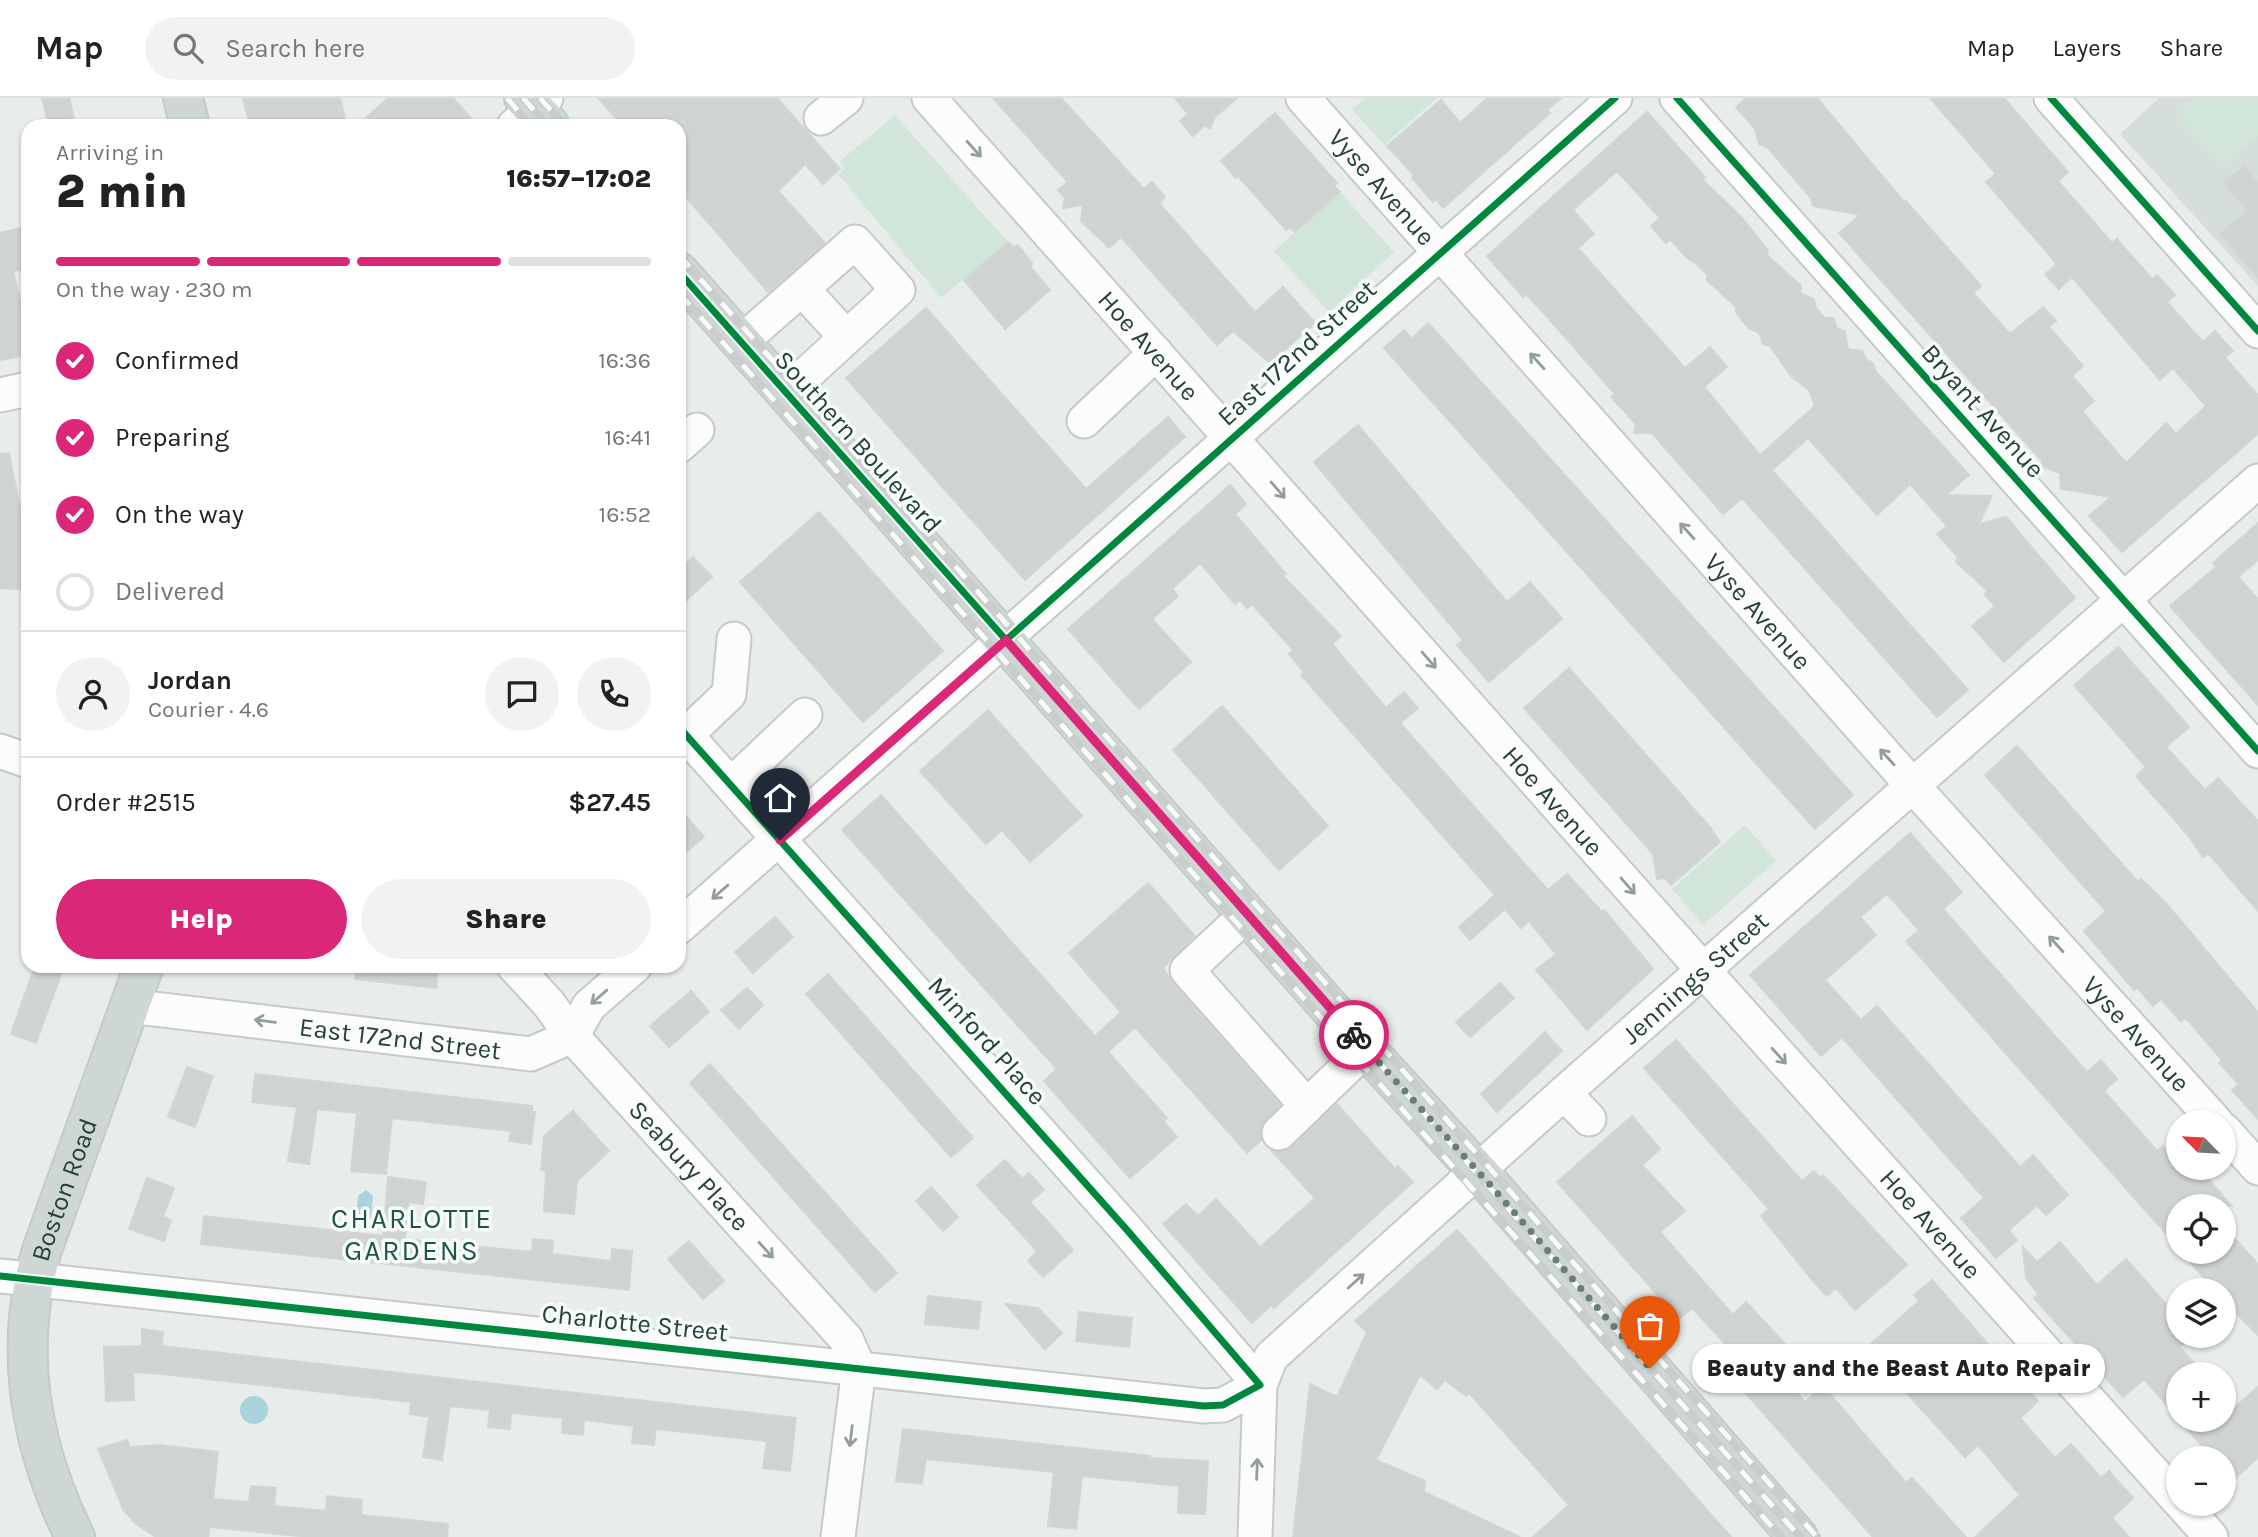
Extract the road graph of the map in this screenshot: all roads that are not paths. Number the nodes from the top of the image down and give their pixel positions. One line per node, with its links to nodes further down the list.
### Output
1 (183, 98): 7 (main road)
2 (929, 98): 14 (street, Hoe Avenue, one-way to 14)
3 (1303, 98): 8 (street, Vyse Avenue)
4 (1615, 98): 8 (street, East 172nd Street)
5 (1677, 98): 21 (street, Bryant Avenue)
6 (2051, 98): 11 (street)
7 (188, 119)
8 (1441, 253): 19 (street, East 172nd Street); 30 (street, Vyse Avenue, one-way to 8)
9 (686, 280): 13 (main road, Southern Boulevard)
10 (802, 289): 12 (street); 12 (street); 13 (street)
11 (2258, 331)
12 (846, 337): 16 (street)
13 (741, 342): 16 (main road, Southern Boulevard)
14 (1156, 353): 18 (street); 19 (street, Hoe Avenue)
15 (21, 390): 17 (street)
16 (786, 393): 23 (main road, Southern Boulevard)
17 (0, 395)
18 (1084, 421)
19 (1233, 439): 23 (street, East 172nd Street); 35 (street, Hoe Avenue, one-way to 35)
20 (2258, 481): 21 (street, Jennings Street)
21 (2122, 600): 28 (street, Bryant Avenue); 30 (street, Jennings Street)
22 (734, 639): 25 (street)
23 (1006, 640): 32 (street, East 172nd Street); 33 (main road, Southern Boulevard)
24 (805, 715): 31 (street)
25 (686, 729)
26 (686, 734): 31 (street, Minford Place)
27 (0, 751): 29 (street)
28 (2258, 751)
29 (21, 758)
30 (1912, 785): 35 (street, Jennings Street); 44 (street, Vyse Avenue, one-way to 30)
31 (731, 786): 32 (street, Minford Place)
32 (780, 840): 34 (street, East 172nd Street, one-way to 34); 52 (street, Minford Place)
33 (1248, 913): 41 (main road, Southern Boulevard); 43 (street)
34 (686, 922)
35 (1704, 971): 42 (street, Jennings Street); 53 (street, Hoe Avenue, one-way to 53)
36 (141, 973): 39 (main road, Boston Road)
37 (520, 973): 40 (street, Seabury Place)
38 (627, 973): 40 (street, one-way to 40)
39 (129, 1006): 40 (street, East 172nd Street, one-way to 39); 50 (main road, Boston Road)
40 (572, 1036): 51 (street, Seabury Place, one-way to 51)
41 (1366, 1049): 43 (street); 49 (main road, Southern Boulevard)
42 (1564, 1093): 45 (street); 49 (street, Jennings Street)
43 (1307, 1106): 46 (street)
44 (2206, 1110)
45 (1589, 1119)
46 (1279, 1133)
47 (2236, 1143): 48 (street)
48 (2258, 1168)
49 (1477, 1172): 52 (street, Jennings Street, one-way to 49); 58 (main road, Southern Boulevard)
50 (17, 1278): 51 (street, Charlotte Street); 55 (main road, Boston Road)
51 (859, 1368): 52 (street, Charlotte Street); 56 (street, one-way to 56)
52 (1260, 1385): 57 (street, Jennings Street, one-way to 52)
53 (2166, 1486)
54 (2192, 1516): 59 (street, Hoe Avenue)
55 (75, 1537)
56 (838, 1537)
57 (1255, 1537)
58 (1798, 1537)
59 (2211, 1537)

